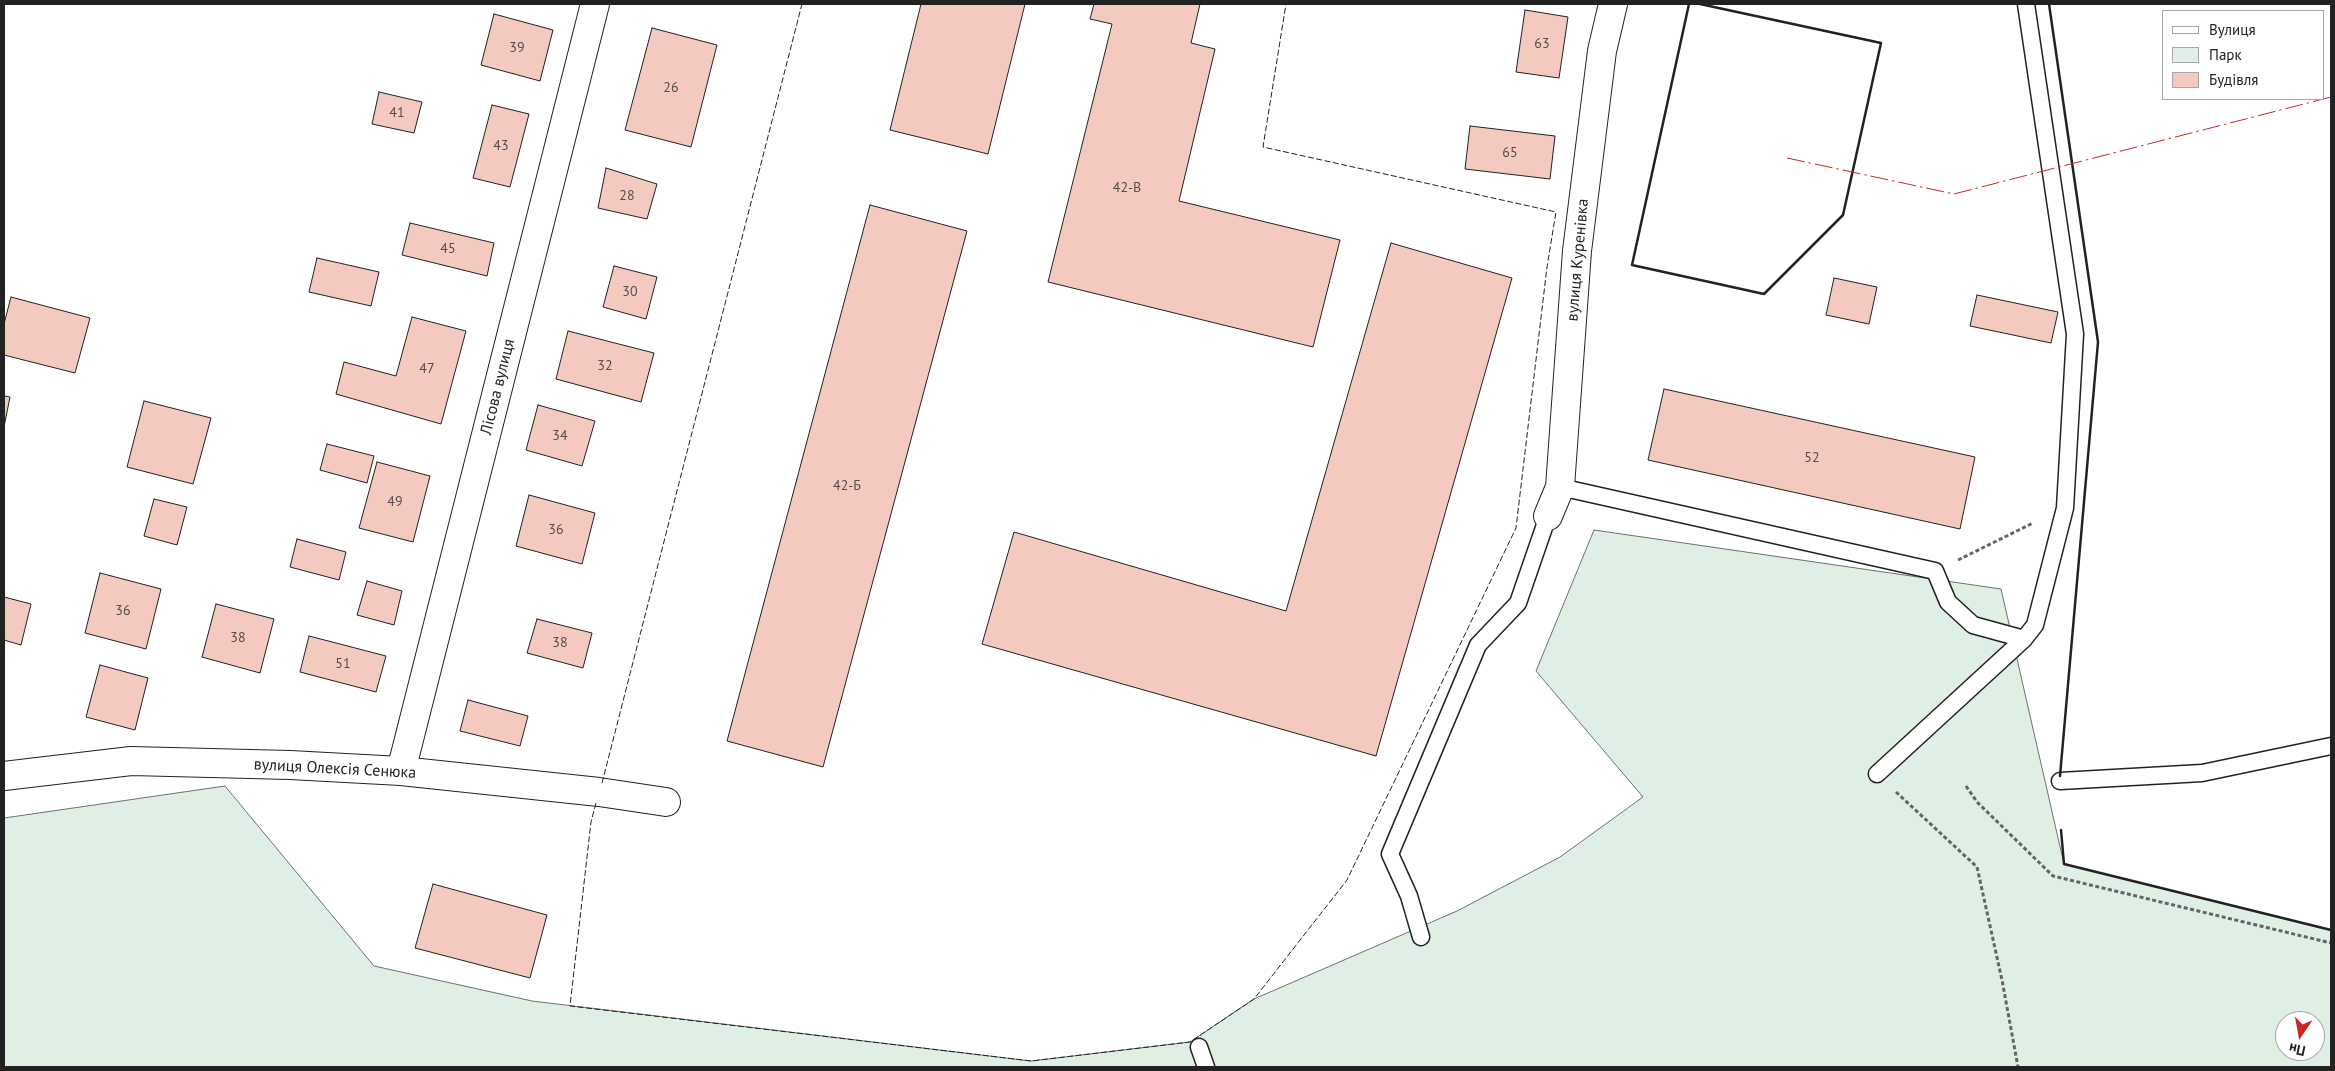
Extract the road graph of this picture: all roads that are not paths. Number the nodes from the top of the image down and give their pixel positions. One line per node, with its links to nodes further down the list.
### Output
1 (595, 4): 8 (street, Лісова вулиця)
2 (1613, 4): 4 (street, вулиця Куренівка)
3 (2026, 4): 6 (lane)
4 (1560, 487): 5 (street, вулиця Куренівка); 6 (lane)
5 (1548, 516): 13 (lane)
6 (2024, 638): 9 (lane)
7 (2331, 746): 11 (lane)
8 (401, 771): 10 (street, вулиця Олексія Сенюка); 12 (street, вулиця Олексія Сенюка)
9 (1877, 774)
10 (4, 776)
11 (2060, 781)
12 (666, 802)
13 (1421, 937)
14 (1199, 1047): 15 (lane)
15 (1206, 1067)

